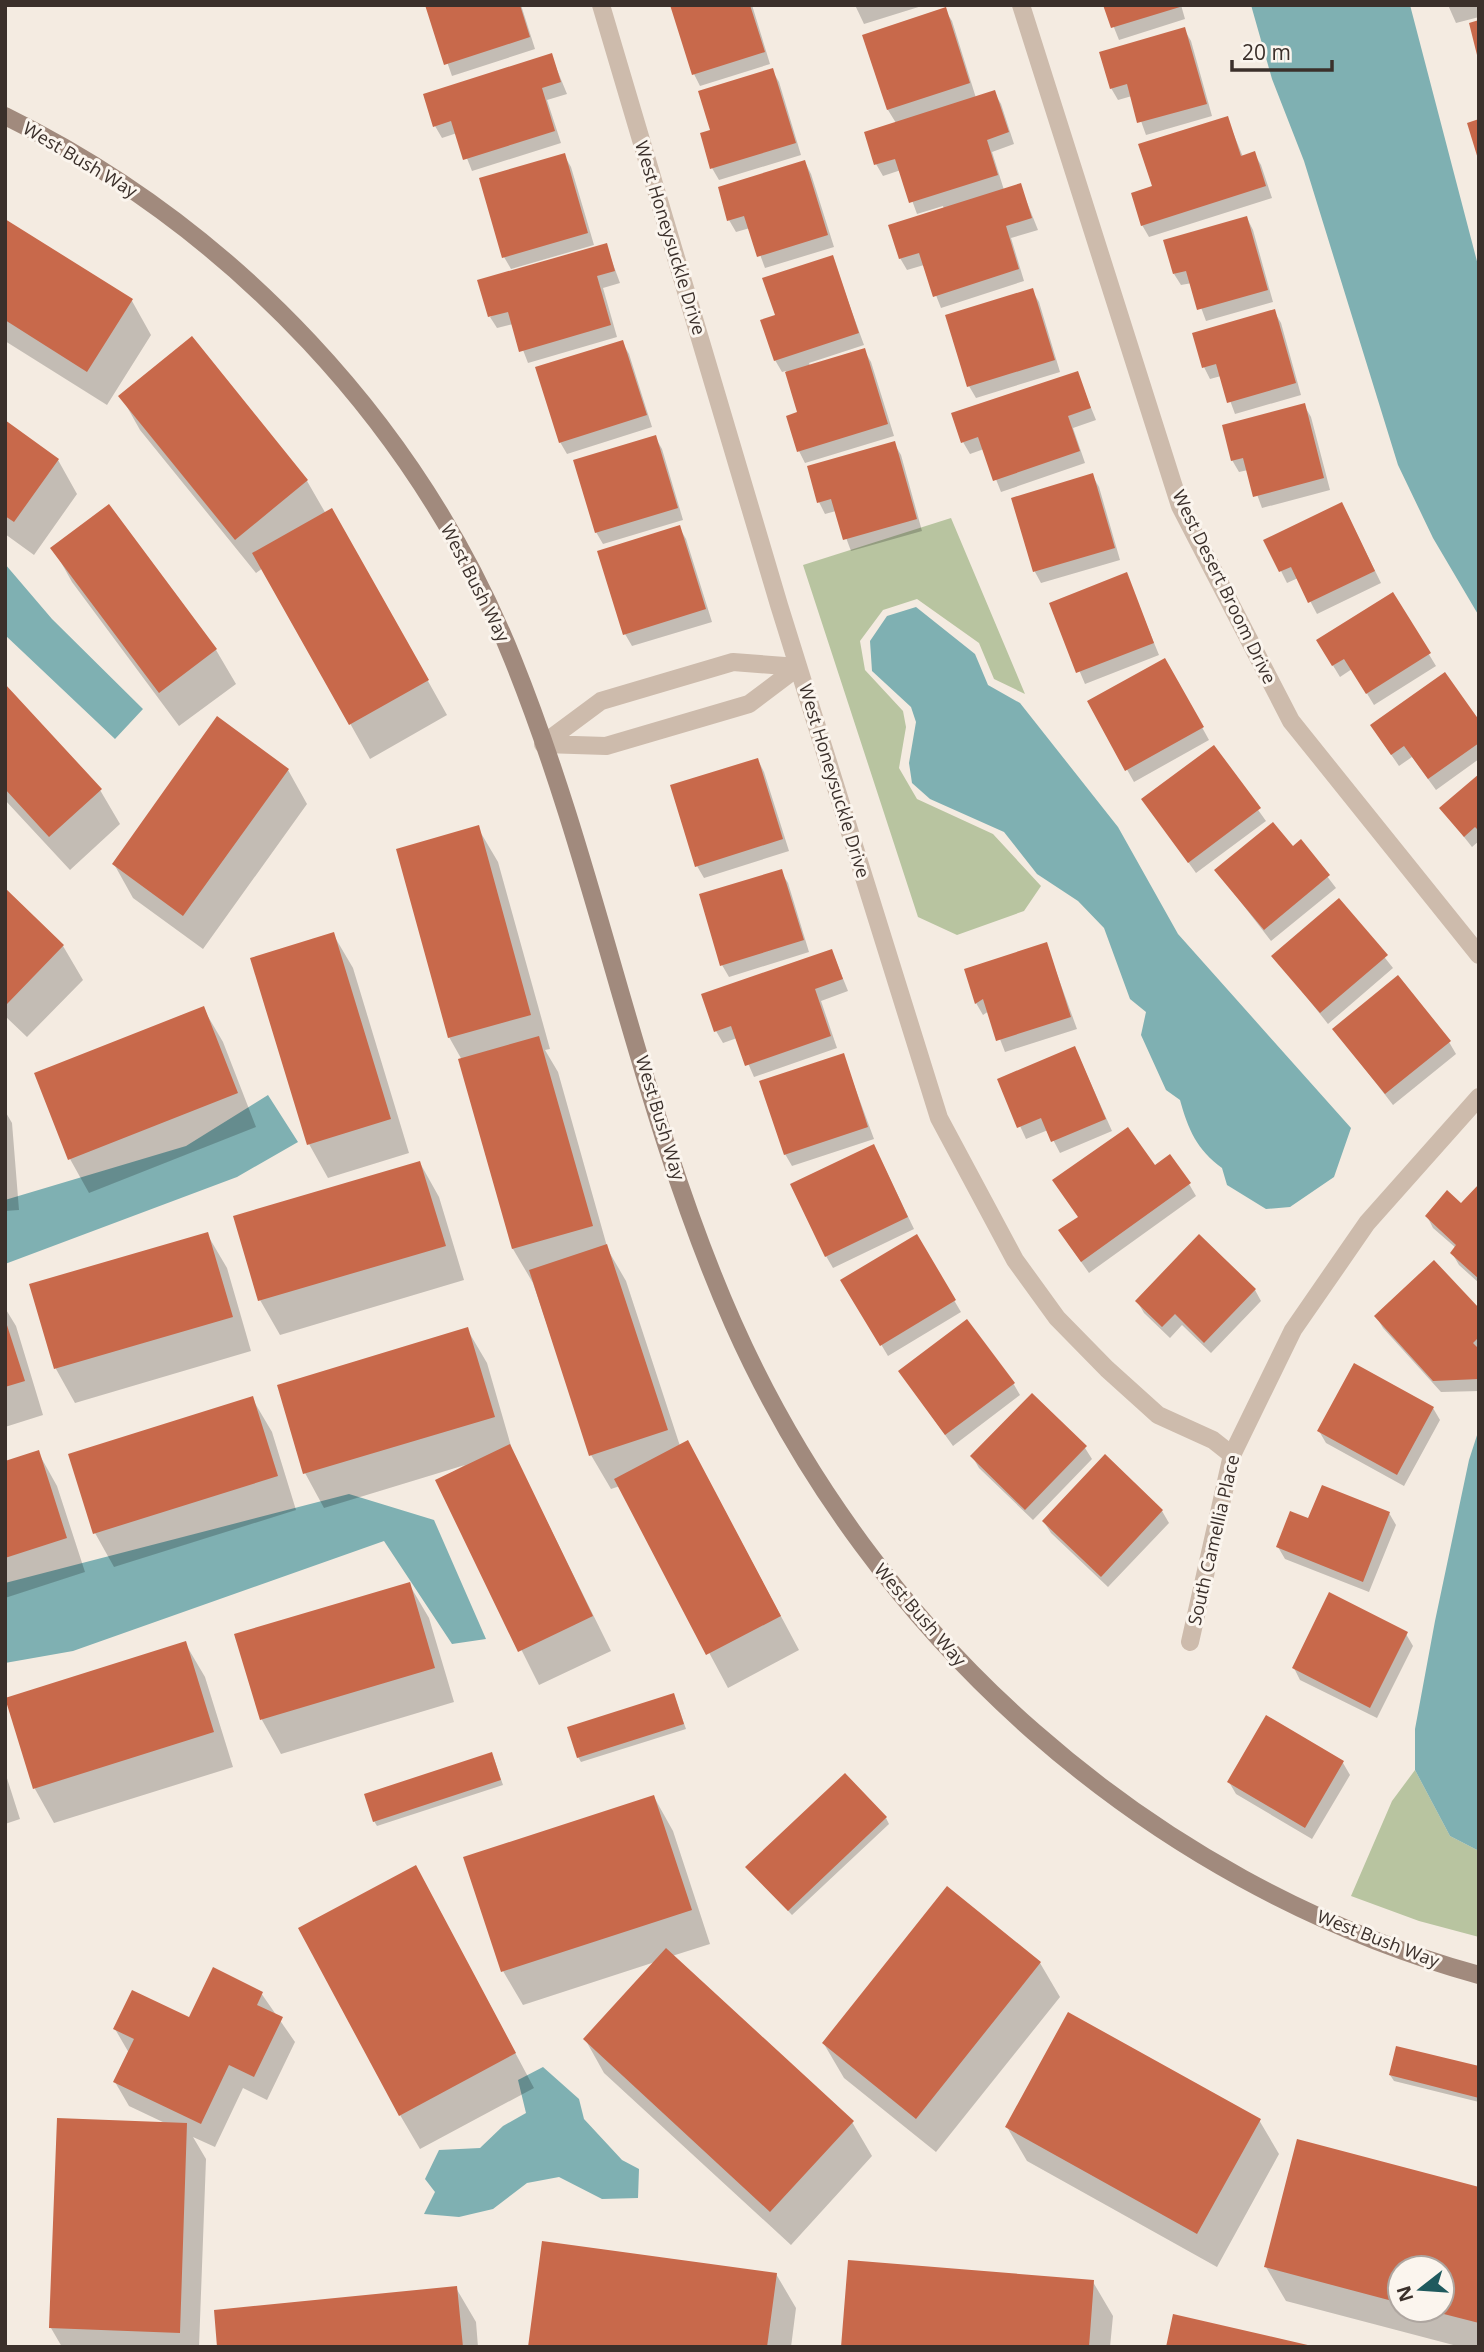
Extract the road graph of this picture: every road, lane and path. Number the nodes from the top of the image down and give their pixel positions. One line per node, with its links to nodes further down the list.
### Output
1 (601, 5): 4 (street, West Honeysuckle Drive)
2 (1021, 5): 6 (street, West Desert Broom Drive)
3 (5, 116): 5 (street, West Bush Way)
4 (798, 667): 5 (street); 5 (street); 8 (street, West Honeysuckle Drive)
5 (543, 744): 10 (street, West Bush Way)
6 (1479, 955)
7 (1479, 1097): 8 (street, South Camellia Place)
8 (1232, 1455): 9 (street, South Camellia Place)
9 (1190, 1642)
10 (1479, 1975)

